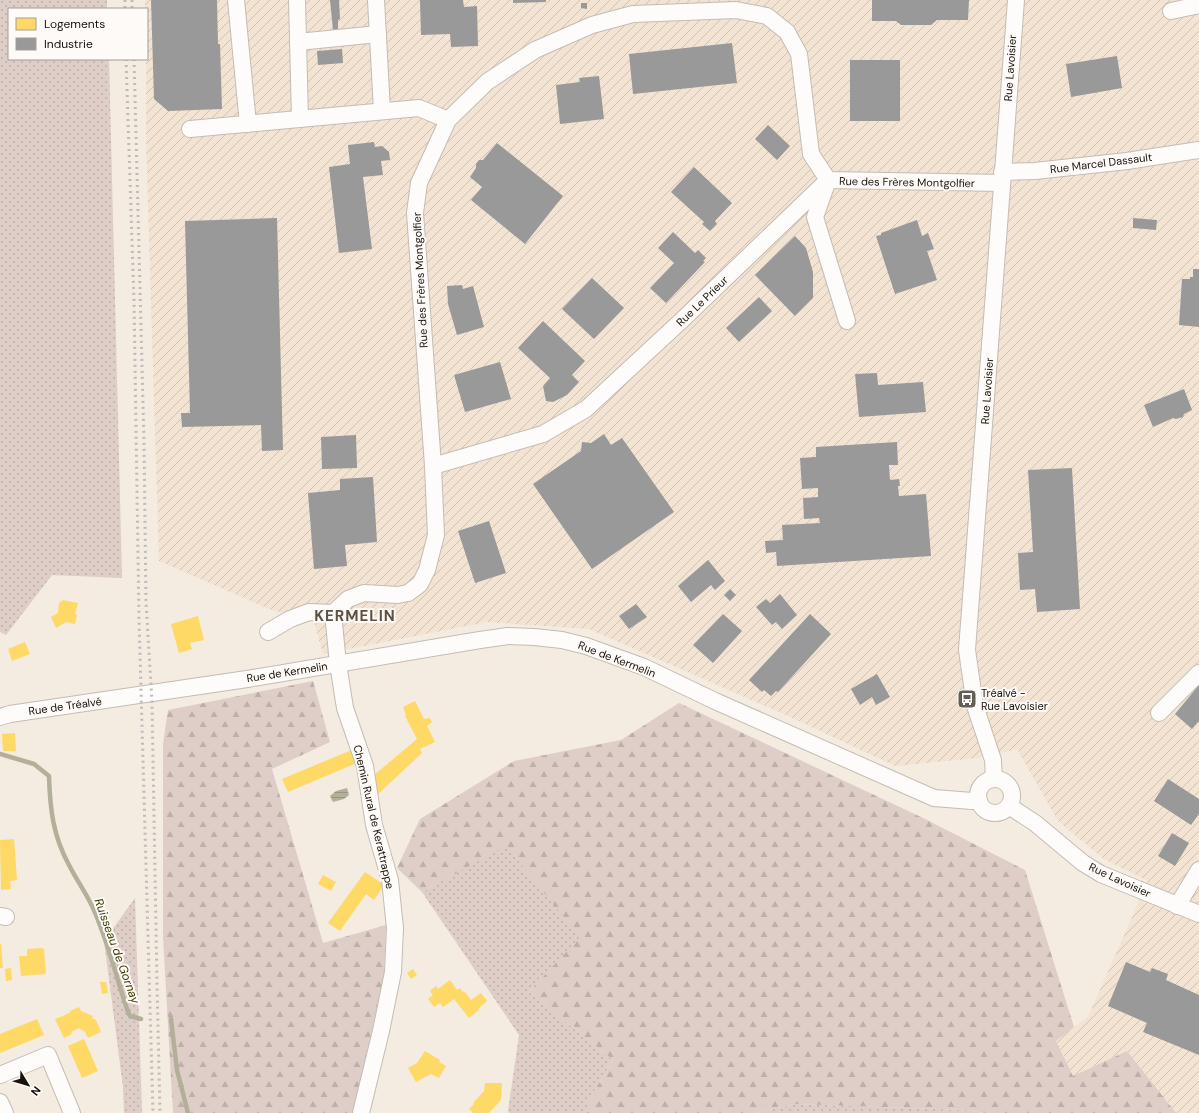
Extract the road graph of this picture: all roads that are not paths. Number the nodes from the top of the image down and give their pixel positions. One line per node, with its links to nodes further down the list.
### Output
1 (236, 0): 12 (street)
2 (297, 0): 8 (street)
3 (376, 0): 7 (street)
4 (1016, 0): 15 (street, Rue Lavoisier)
5 (1199, 4): 6 (street)
6 (1171, 11)
7 (378, 34): 8 (street); 9 (street)
8 (298, 42): 10 (street)
9 (382, 112): 10 (street); 11 (street)
10 (300, 119): 12 (street)
11 (448, 120): 16 (street, Rue des Frères Montgolfier); 18 (street, Rue des Frères Montgolfier)
12 (248, 124): 13 (street)
13 (190, 129)
14 (1199, 150): 15 (street, Rue Marcel Dassault)
15 (1002, 177): 16 (street, Rue des Frères Montgolfier); 26 (street, Rue Lavoisier)
16 (828, 180): 17 (street); 18 (street, Rue Le Prieur)
17 (847, 321)
18 (433, 466): 19 (street, Rue des Frères Montgolfier)
19 (333, 613): 20 (street); 21 (street, Chemin Rural de Kerattrappe)
20 (268, 632)
21 (338, 664): 23 (street, Rue de Kermelin); 27 (street, Rue de Kermelin); 36 (street, Chemin Rural de Kerattrappe)
22 (1199, 673): 24 (street)
23 (129, 696): 25 (street, Rue de Tréalvé)
24 (1159, 713)
25 (0, 717)
26 (994, 779): 27 (street); 28 (street)
27 (979, 800): 28 (street)
28 (1009, 806): 30 (street, Rue Lavoisier)
29 (1199, 870): 30 (street)
30 (1177, 906): 31 (street, Rue Lavoisier)
31 (1199, 914)
32 (0, 1075): 35 (street)
33 (0, 1102): 34 (street)
34 (5, 1113)
35 (72, 1113)
36 (361, 1113)

